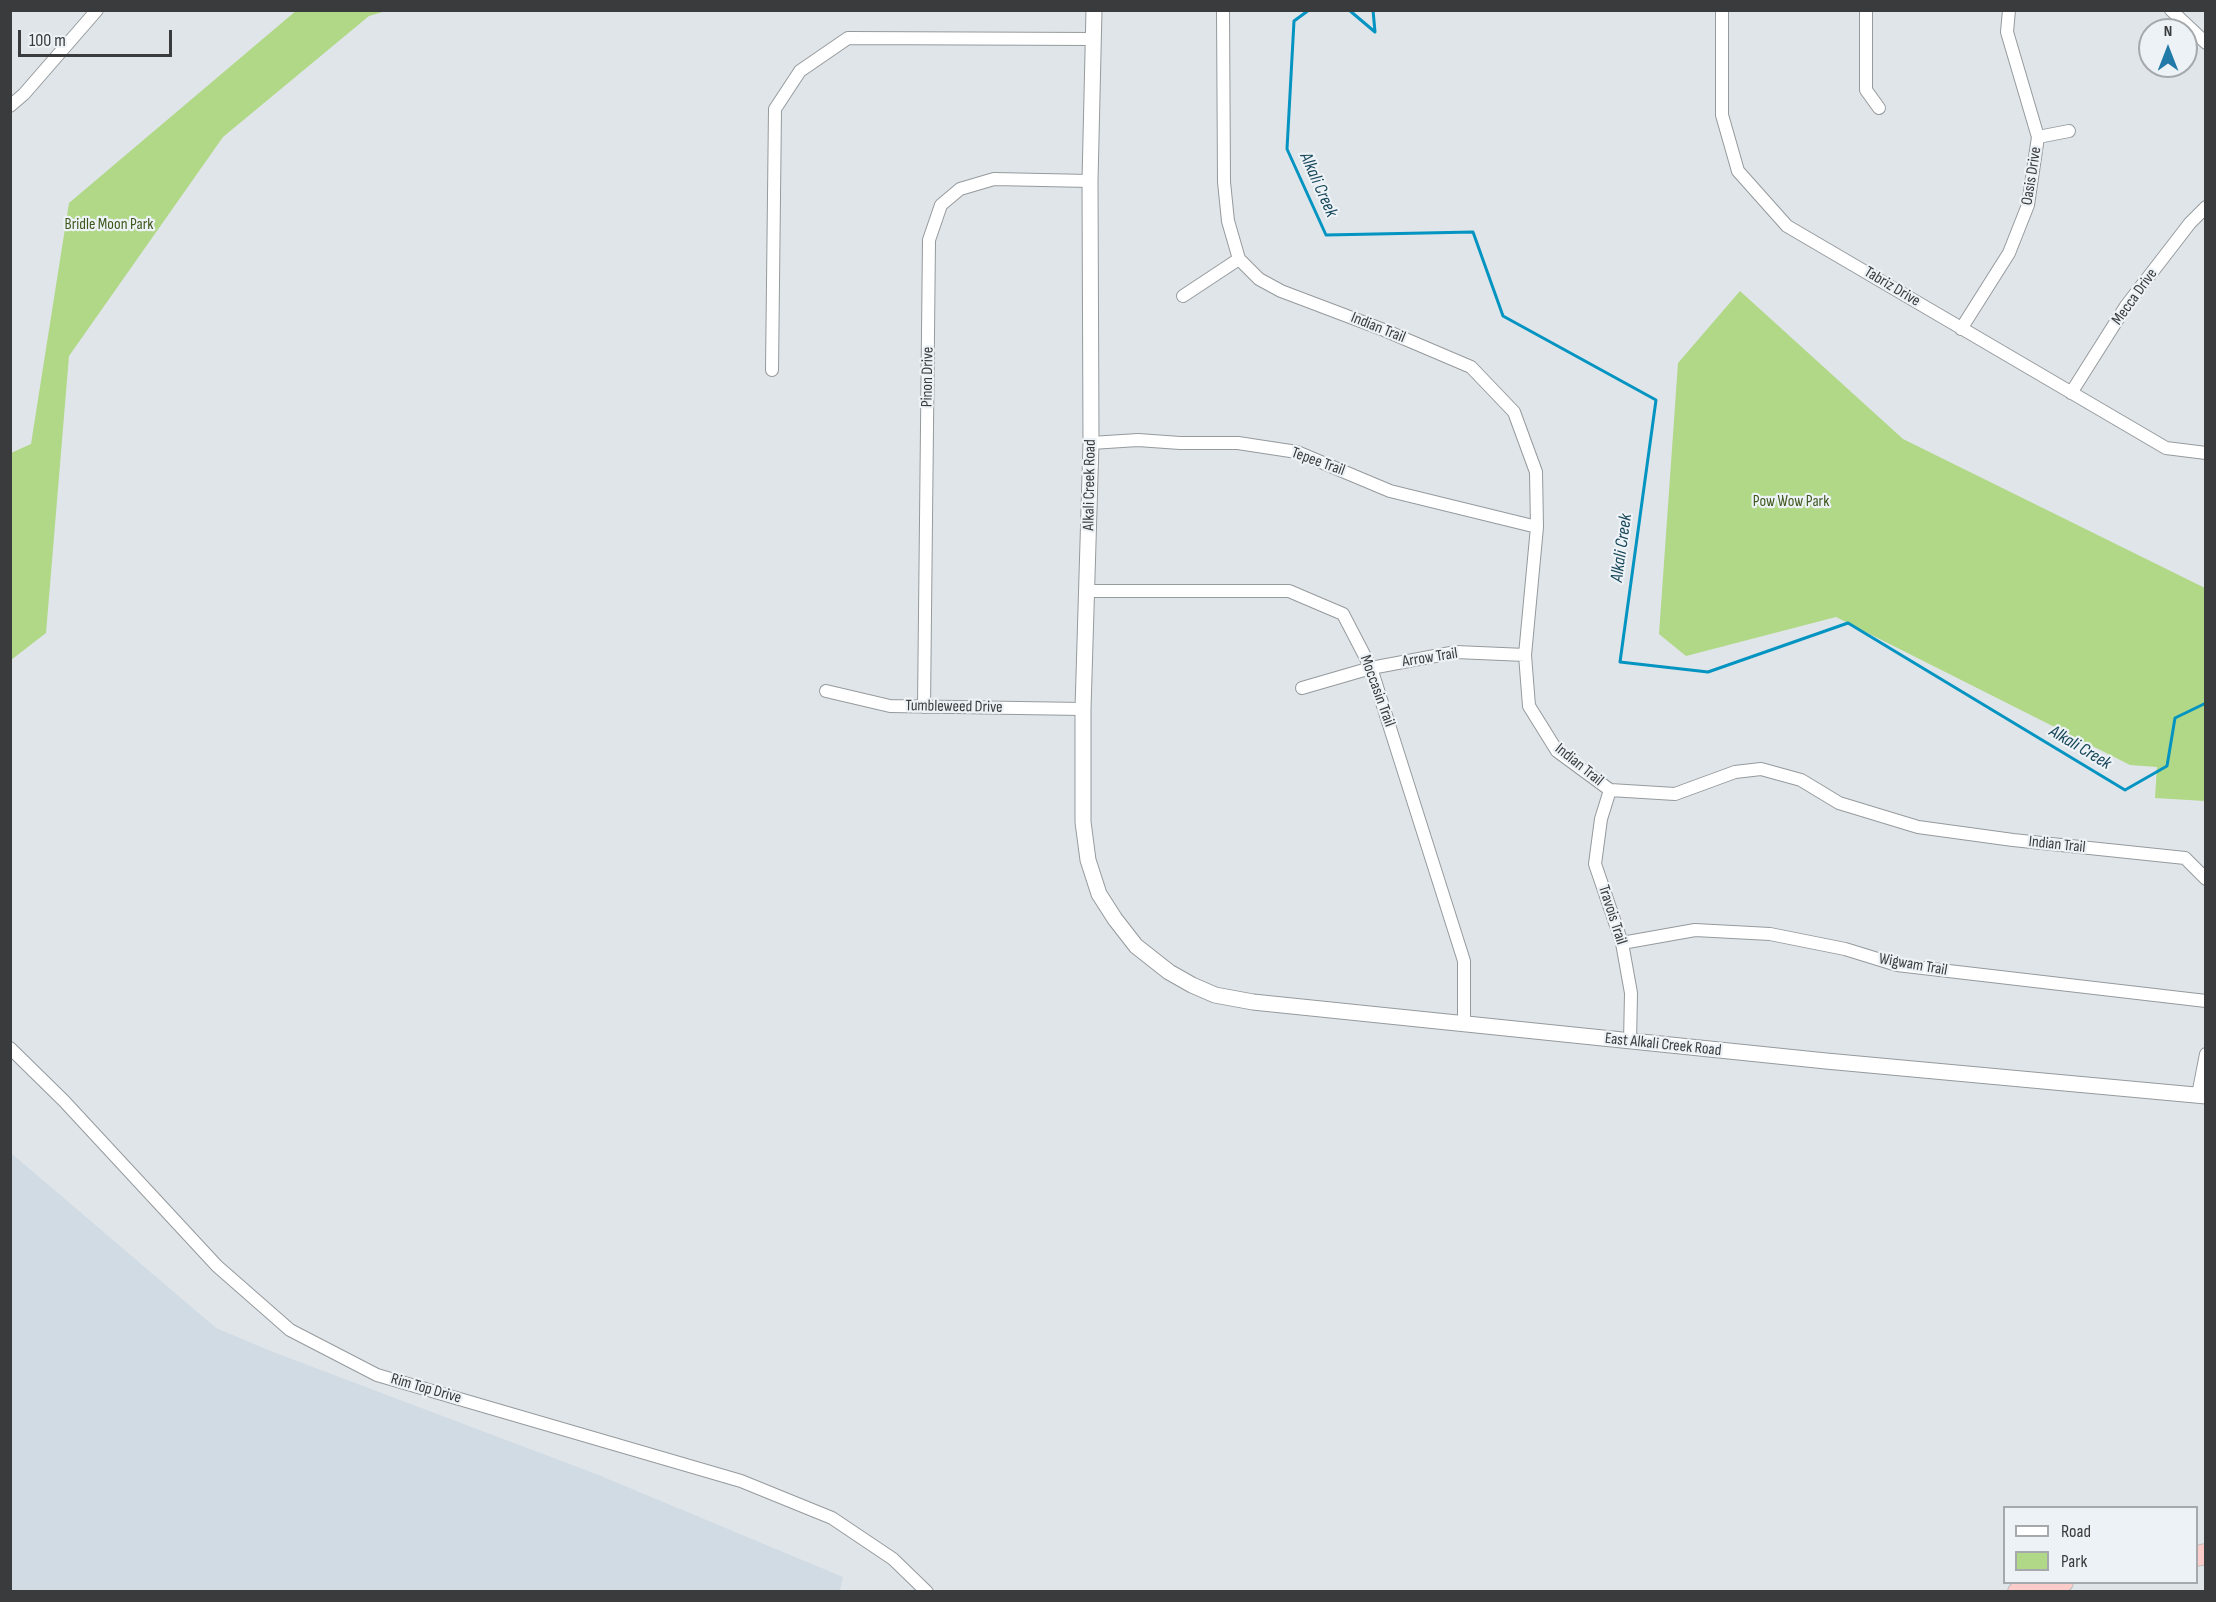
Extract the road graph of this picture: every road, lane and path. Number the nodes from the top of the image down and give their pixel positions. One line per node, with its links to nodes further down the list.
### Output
1 (97, 10): 10 (street)
2 (1094, 10): 8 (street, Alkali Creek Road)
3 (1223, 10): 16 (street, Indian Trail)
4 (1722, 10): 18 (street, Tabriz Drive)
5 (1866, 10): 11 (street)
6 (2009, 10): 13 (street, Oasis Drive)
7 (2171, 10): 9 (street)
8 (1093, 39): 14 (street, Alkali Creek Road); 19 (street)
9 (2205, 43)
10 (10, 106)
11 (1878, 108)
12 (2068, 131): 13 (street)
13 (2038, 137): 18 (street, Oasis Drive)
14 (1090, 181): 21 (street, Alkali Creek Road); 29 (street, Pinon Drive)
15 (2205, 207): 20 (street, Mecca Drive)
16 (1239, 259): 17 (street); 23 (street, Indian Trail)
17 (1183, 296)
18 (1961, 328): 20 (street, Tabriz Drive)
19 (772, 370)
20 (2071, 393): 22 (street, Tabriz Drive)
21 (1091, 443): 23 (street, Tepee Trail); 24 (street, Alkali Creek Road)
22 (2205, 453)
23 (1537, 527): 25 (street, Indian Trail)
24 (1087, 591): 26 (street, Moccasin Trail); 30 (street, Alkali Creek Road)
25 (1525, 655): 26 (street, Arrow Trail); 31 (street, Indian Trail)
26 (1371, 668): 27 (street, Arrow Trail); 36 (street, Moccasin Trail)
27 (1302, 688)
28 (826, 691): 29 (street, Tumbleweed Drive)
29 (924, 707): 30 (street, Tumbleweed Drive)
30 (1083, 709): 34 (street, Alkali Creek Road)
31 (1610, 790): 32 (street, Indian Trail); 33 (street, Travois Trail)
32 (2205, 879)
33 (1622, 943): 35 (street, Wigwam Trail); 37 (street, Travois Trail)
34 (1136, 946): 36 (street, East Alkali Creek Road)
35 (2205, 1001)
36 (1464, 1023): 37 (street, East Alkali Creek Road)
37 (1630, 1042): 40 (street, East Alkali Creek Road)
38 (10, 1048): 42 (street, Rim Top Drive)
39 (2205, 1054): 40 (street)
40 (2202, 1095)
41 (2054, 1584): 43 (highway)
42 (927, 1592)
43 (2018, 1592)

